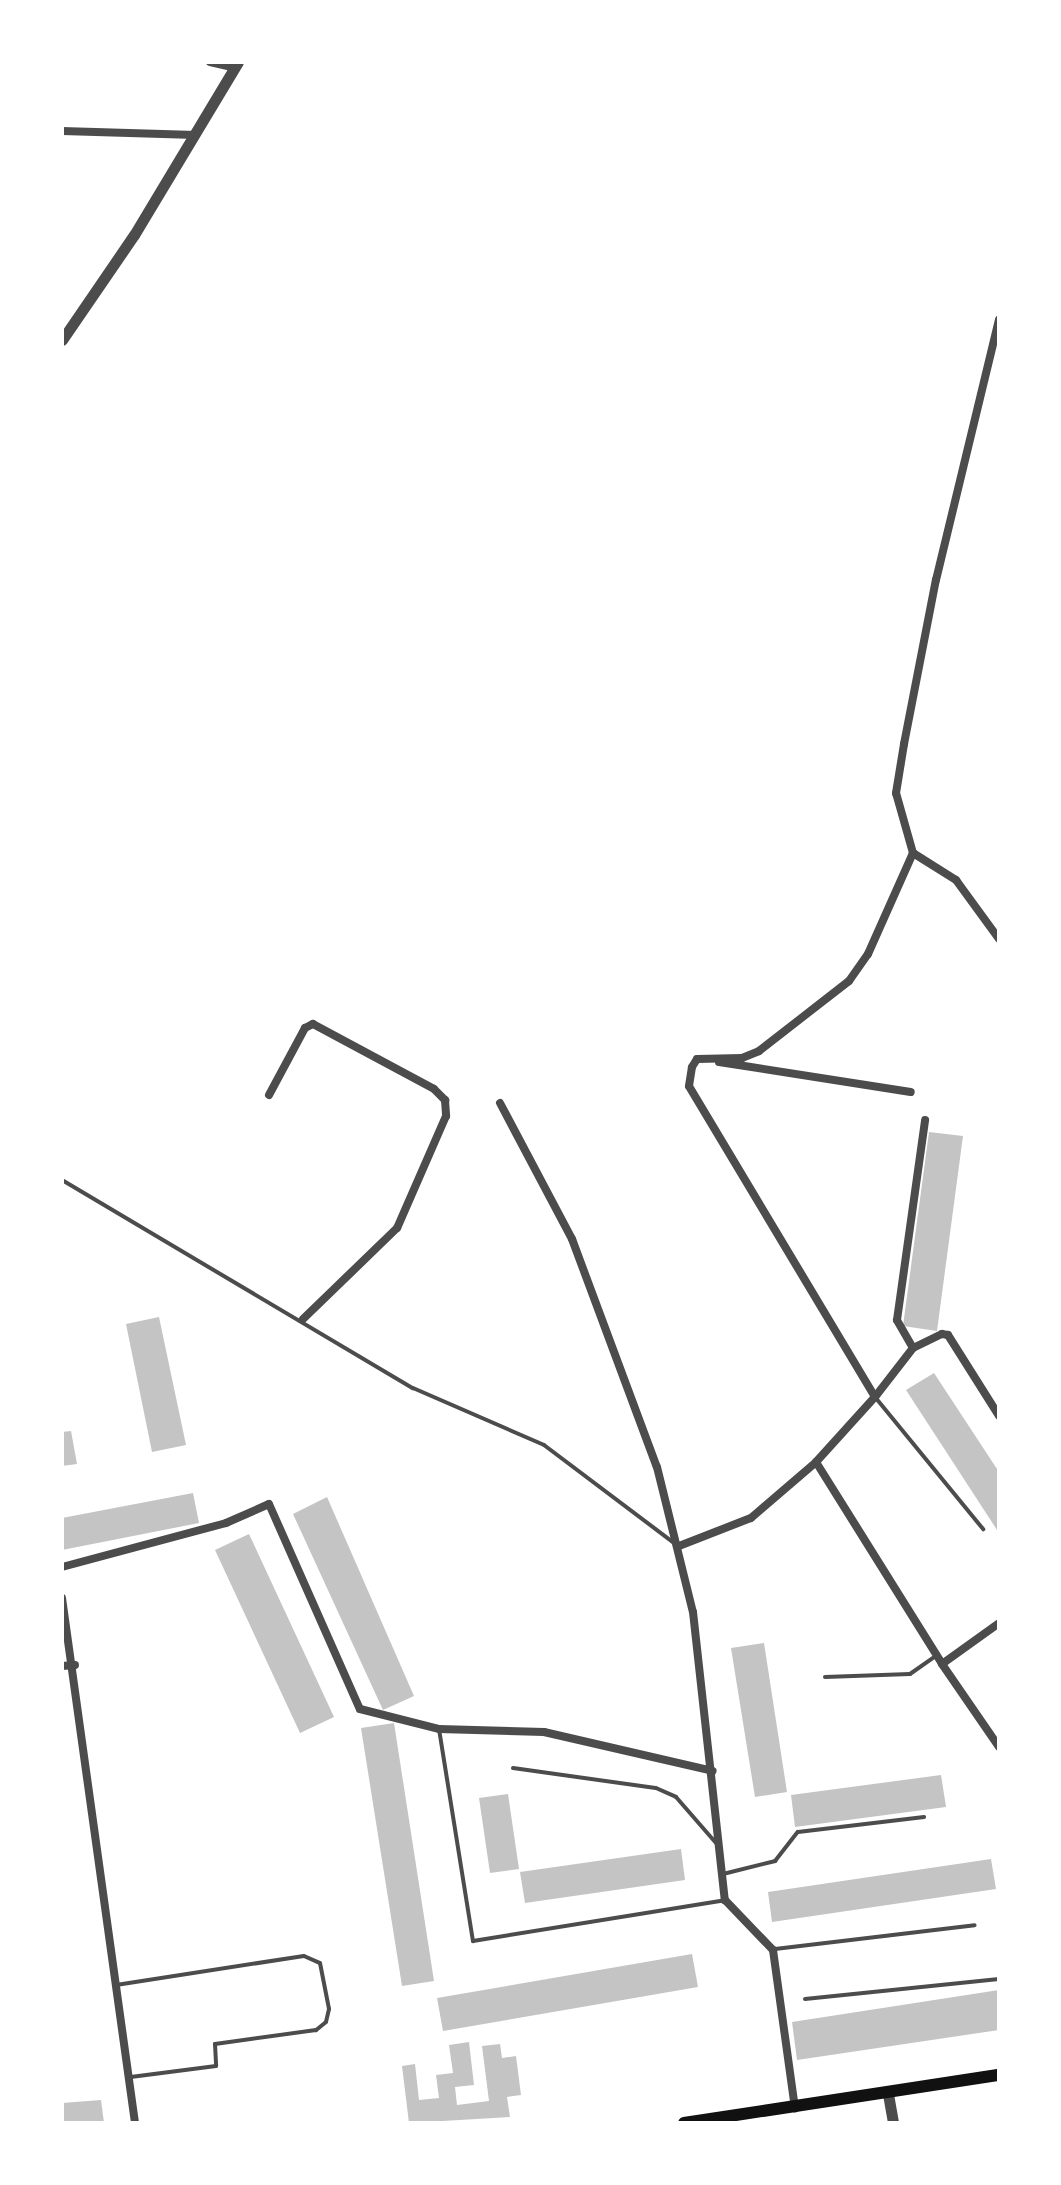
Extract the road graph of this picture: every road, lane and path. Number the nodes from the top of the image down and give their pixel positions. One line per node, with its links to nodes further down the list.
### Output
1 (210, 62): 2 (street)
2 (236, 65): 4 (street)
3 (62, 131): 4 (street)
4 (196, 135): 6 (street)
5 (999, 320): 7 (street)
6 (63, 338)
7 (913, 853): 8 (street); 9 (street)
8 (999, 939)
9 (697, 1059): 10 (street); 17 (street)
10 (911, 1092)
11 (269, 1095): 15 (street)
12 (500, 1103): 21 (street)
13 (925, 1120): 16 (street)
14 (62, 1180): 15 (lane)
15 (303, 1319): 21 (lane)
16 (913, 1348): 17 (street); 18 (street)
17 (875, 1397): 19 (street); 20 (lane)
18 (999, 1416)
19 (816, 1462): 21 (street); 25 (street)
20 (983, 1529)
21 (679, 1546): 33 (street)
22 (62, 1567): 30 (street)
23 (62, 1598): 27 (street)
24 (999, 1623): 26 (street)
25 (936, 1656): 26 (street); 29 (lane)
26 (942, 1664): 31 (street)
27 (75, 1665): 28 (street); 41 (street)
28 (62, 1666)
29 (825, 1677)
30 (439, 1729): 33 (street); 37 (lane)
31 (999, 1747)
32 (513, 1768): 35 (lane)
33 (713, 1771): 35 (street)
34 (924, 1817): 36 (lane)
35 (716, 1843): 36 (street)
36 (721, 1874): 37 (street)
37 (725, 1900): 39 (street)
38 (975, 1925): 39 (lane)
39 (773, 1950): 46 (street)
40 (999, 1979): 42 (lane)
41 (113, 1986): 44 (street); 44 (lane)
42 (805, 1999)
43 (999, 2075): 45 (main road)
44 (128, 2077): 47 (street)
45 (888, 2094): 46 (main road); 49 (street)
46 (795, 2108): 48 (main road)
47 (135, 2123)
48 (684, 2123)
49 (893, 2123)

